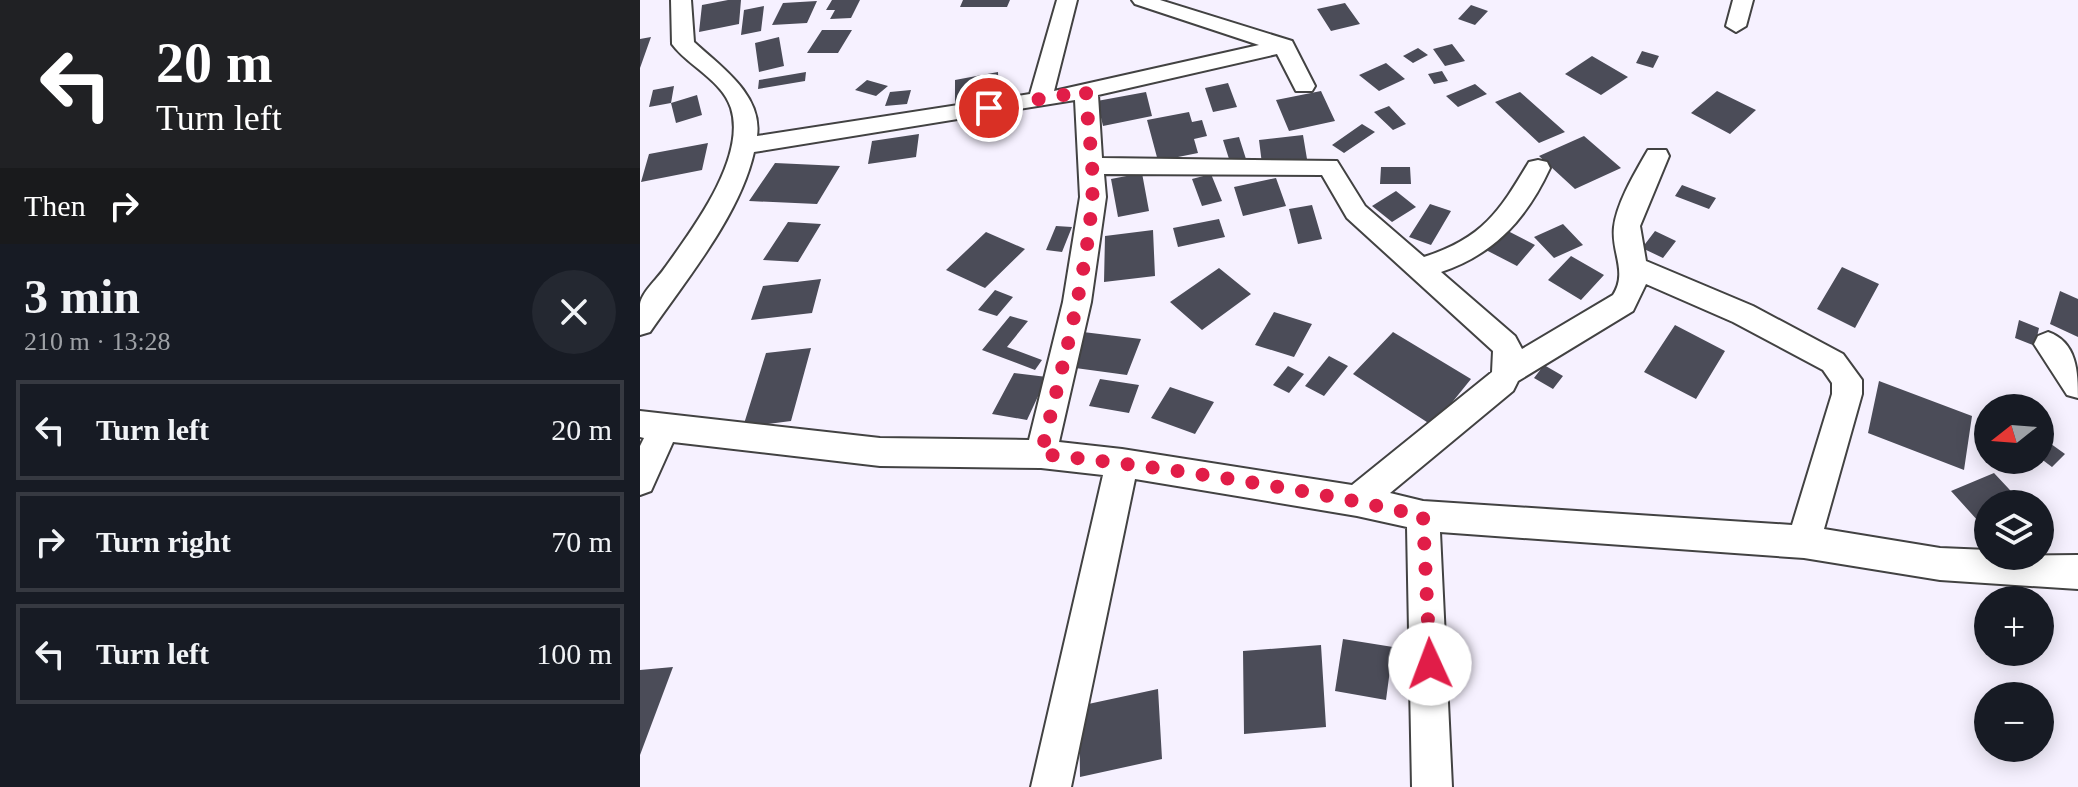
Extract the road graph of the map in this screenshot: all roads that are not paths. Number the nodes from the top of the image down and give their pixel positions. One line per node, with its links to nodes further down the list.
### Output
1 (681, 0): 10 (street)
2 (1067, 0): 9 (street)
3 (1142, 0): 6 (street)
4 (1743, 0): 5 (street)
5 (1736, 26)
6 (1284, 46): 7 (street); 8 (street)
7 (1304, 86)
8 (1086, 91): 9 (street); 12 (street)
9 (1040, 100): 10 (street)
10 (744, 146): 16 (street)
11 (1657, 156): 14 (street)
12 (1090, 166): 15 (street); 21 (street)
13 (1538, 168): 15 (street)
14 (1635, 268): 18 (street); 26 (street)
15 (1418, 269): 18 (street)
16 (640, 324)
17 (2048, 344): 19 (street)
18 (1508, 372): 24 (street)
19 (2078, 386)
20 (651, 427): 21 (street); 23 (street)
21 (1041, 454): 22 (street)
22 (1122, 463): 24 (street); 28 (street)
23 (640, 481)
24 (1357, 501): 25 (street)
25 (1423, 516): 26 (street); 29 (street)
26 (1804, 542): 27 (street)
27 (2078, 572)
28 (1051, 787)
29 (1432, 787)

